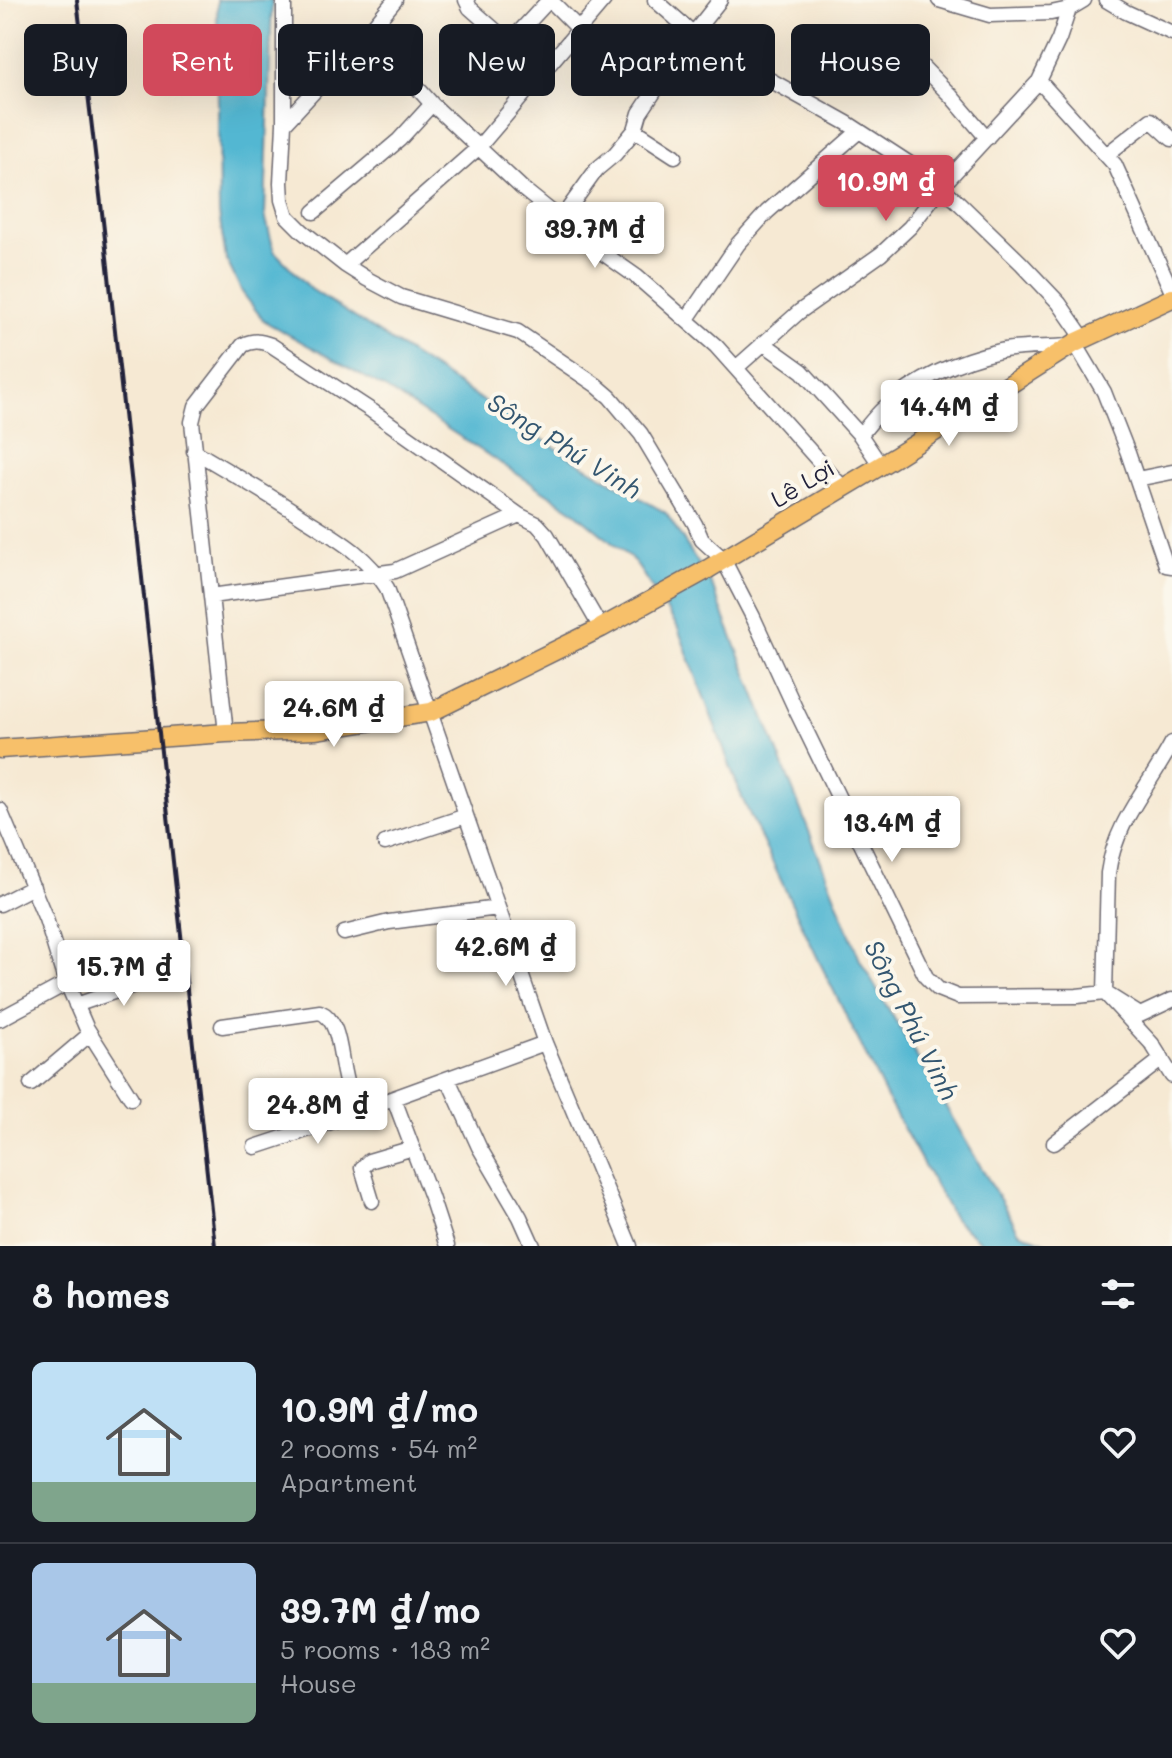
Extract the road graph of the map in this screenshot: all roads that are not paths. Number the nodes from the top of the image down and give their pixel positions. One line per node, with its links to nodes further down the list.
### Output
1 (284, 0): 26 (street)
2 (395, 0): 12 (street)
3 (466, 0): 4 (street)
4 (550, 0): 13 (street)
5 (604, 0): 14 (street)
6 (655, 0): 15 (street)
7 (720, 0): 16 (street)
8 (939, 0): 11 (street)
9 (1084, 0): 11 (street)
10 (1106, 0): 17 (street)
11 (1069, 9): 20 (street)
12 (375, 24)
13 (574, 24)
14 (582, 24)
15 (682, 24)
16 (701, 24)
17 (1172, 33)
18 (571, 36): 31 (street)
19 (930, 75): 29 (street)
20 (1039, 81): 29 (street); 32 (street)
21 (775, 83): 28 (street)
22 (423, 94): 25 (street)
23 (310, 96): 26 (street)
24 (651, 96): 27 (street)
25 (432, 104): 31 (street); 35 (street)
26 (284, 124): 37 (street)
27 (635, 130): 33 (street); 36 (street)
28 (859, 131): 34 (street); 40 (street)
29 (987, 138): 34 (street)
30 (1172, 139): 32 (street)
31 (478, 148): 36 (street); 37 (street)
32 (1106, 155): 38 (street)
33 (675, 156)
34 (941, 187): 41 (street); 42 (street)
35 (314, 212)
36 (561, 219): 40 (street)
37 (345, 265): 51 (street)
38 (1172, 292)
39 (1172, 298): 42 (main road, Lê Lợi)
40 (687, 319): 43 (street)
41 (763, 343): 43 (street); 44 (street)
42 (1076, 343): 44 (street); 46 (main road, Lê Lợi); 48 (street)
43 (736, 368): 49 (street)
44 (860, 435): 46 (street)
45 (194, 451): 50 (street); 53 (street); 54 (street)
46 (881, 466): 49 (main road, Lê Lợi)
47 (1172, 472): 48 (street)
48 (1137, 479): 52 (street)
49 (843, 488): 51 (main road, Lê Lợi)
50 (519, 515): 53 (street); 55 (street)
51 (716, 564): 55 (main road, Lê Lợi); 70 (street)
52 (1172, 566)
53 (378, 574): 54 (street); 56 (street)
54 (211, 596): 57 (street)
55 (601, 628): 56 (main road, Lê Lợi)
56 (431, 712): 57 (main road, Lê Lợi); 61 (street)
57 (226, 733): 59 (main road, Lê Lợi)
58 (1172, 743): 70 (street)
59 (0, 749)
60 (0, 810): 63 (street)
61 (466, 816): 62 (street); 66 (street)
62 (385, 843)
63 (7, 846): 64 (street)
64 (33, 887): 65 (street); 69 (street)
65 (0, 904)
66 (498, 908): 67 (street); 76 (street)
67 (344, 933)
68 (161, 978): 72 (street)
69 (67, 983): 72 (street); 73 (street)
70 (1105, 993): 71 (street); 77 (street)
71 (1172, 1000)
72 (76, 1005): 75 (street)
73 (0, 1019)
74 (222, 1026): 83 (street)
75 (90, 1034): 80 (street); 81 (street)
76 (545, 1043): 79 (street); 90 (street)
77 (1162, 1059): 78 (street); 84 (street)
78 (1172, 1076)
79 (448, 1079): 82 (street); 89 (street)
80 (31, 1084)
81 (131, 1098)
82 (394, 1099): 83 (street); 86 (street)
83 (363, 1107): 85 (street)
84 (1054, 1143)
85 (255, 1147)
86 (413, 1148): 87 (street); 88 (street)
87 (372, 1201)
88 (447, 1246)
89 (533, 1246)
90 (630, 1246)

